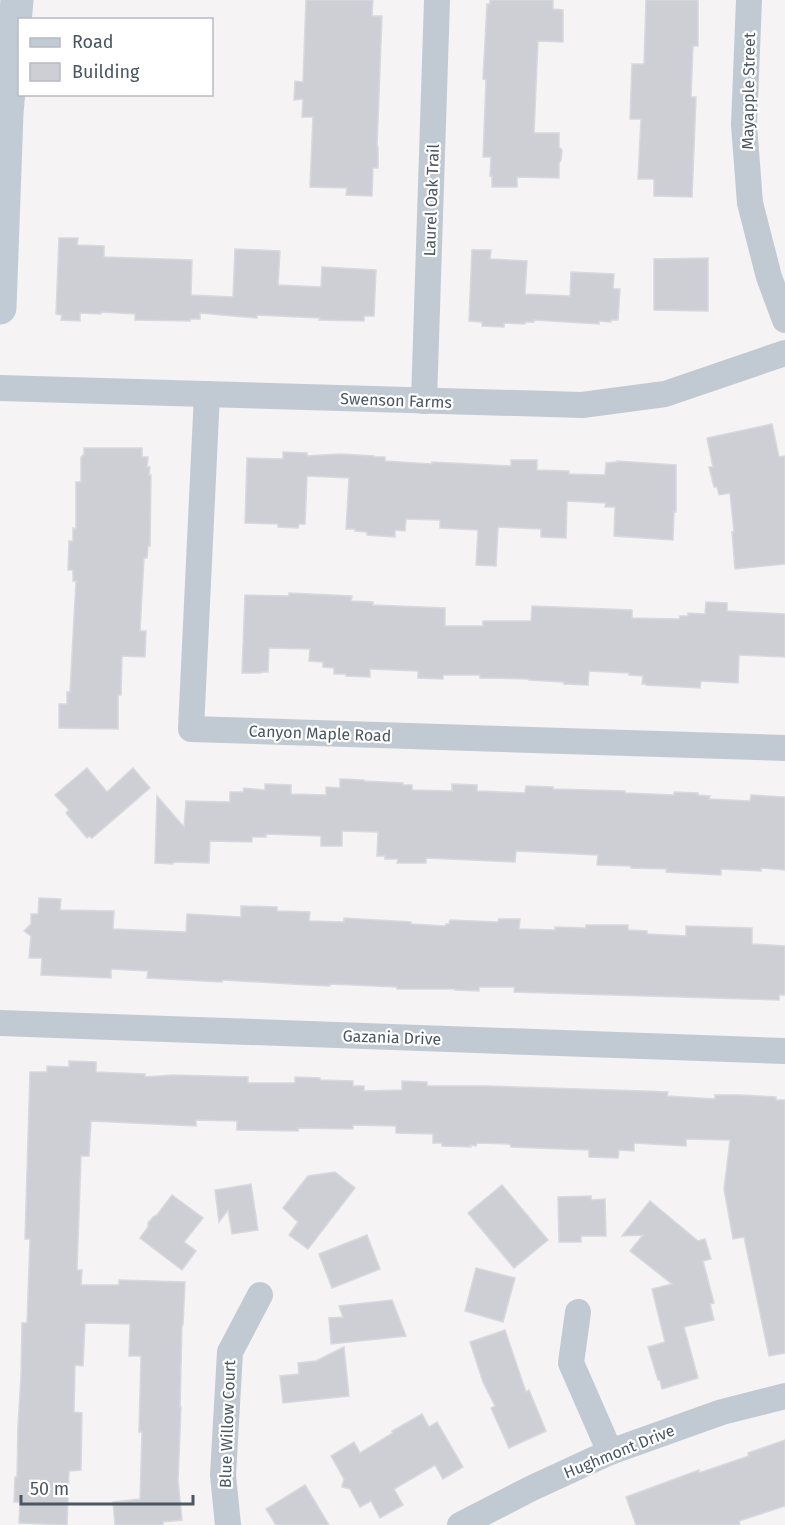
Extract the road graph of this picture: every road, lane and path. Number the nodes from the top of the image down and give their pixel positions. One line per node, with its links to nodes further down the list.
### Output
1 (17, 0): 4 (street)
2 (437, 0): 9 (street, Laurel Oak Trail)
3 (749, 0): 5 (street, Mayapple Street)
4 (0, 308)
5 (785, 320)
6 (785, 353): 9 (street, Swenson Farms)
7 (0, 388): 8 (street, Swenson Farms)
8 (207, 394): 9 (street, Swenson Farms); 10 (street, Canyon Maple Road)
9 (424, 401)
10 (785, 748)
11 (0, 1023): 12 (street, Gazania Drive)
12 (785, 1051)
13 (260, 1295): 17 (street, Blue Willow Court)
14 (578, 1312): 16 (street)
15 (785, 1396): 16 (street, Hughmont Drive)
16 (610, 1452): 18 (street, Hughmont Drive)
17 (228, 1525)
18 (460, 1525)

